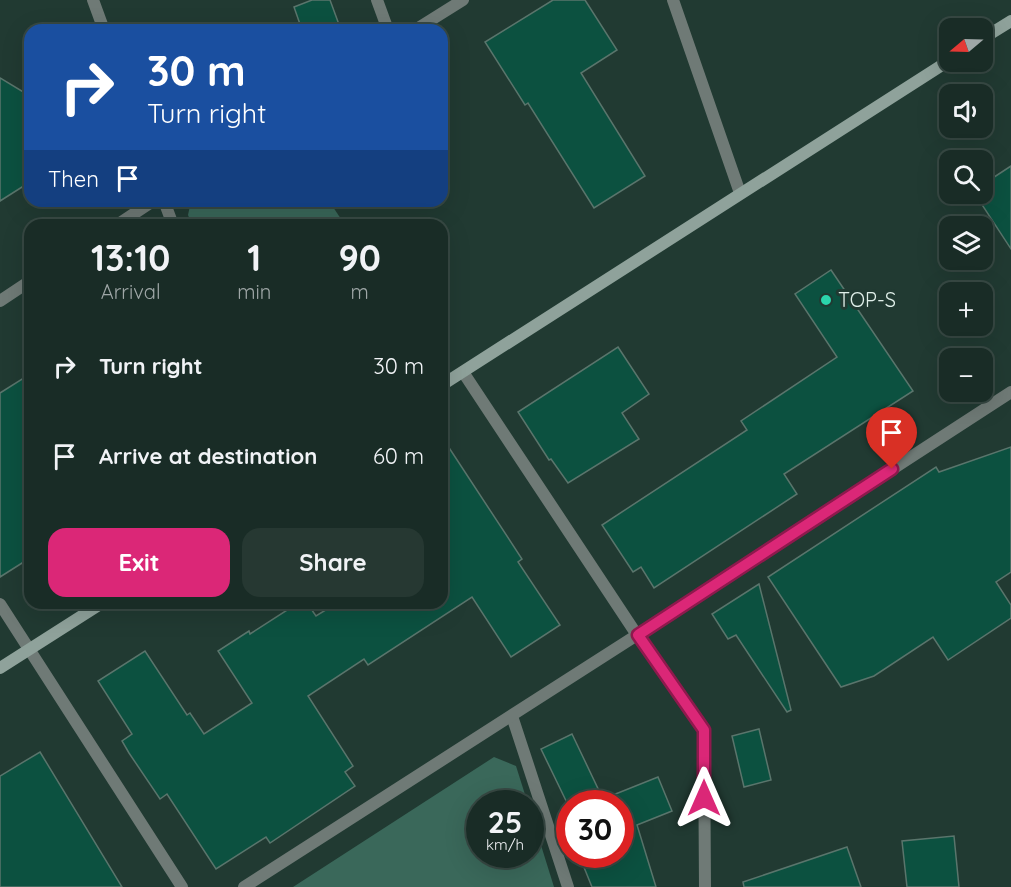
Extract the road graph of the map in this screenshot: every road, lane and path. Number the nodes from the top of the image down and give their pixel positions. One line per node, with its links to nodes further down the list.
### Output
1 (93, 0): 6 (street)
2 (377, 0): 7 (street)
3 (463, 0): 8 (street)
4 (673, 0): 11 (street)
5 (1011, 21): 9 (street)
6 (102, 24)
7 (386, 24)
8 (425, 24)
9 (993, 32)
10 (939, 67): 11 (street)
11 (740, 193): 16 (street)
12 (144, 207): 13 (street)
13 (126, 219)
14 (24, 285): 15 (street)
15 (0, 301)
16 (463, 372): 17 (street); 21 (street)
17 (448, 381)
18 (1011, 392): 21 (street)
19 (0, 604): 22 (street)
20 (93, 609): 22 (street)
21 (638, 635): 24 (street); 28 (street)
22 (30, 650): 23 (street); 25 (street)
23 (0, 668)
24 (512, 716): 26 (street); 27 (street)
25 (182, 887)
26 (244, 887)
27 (568, 887)
28 (705, 887)

